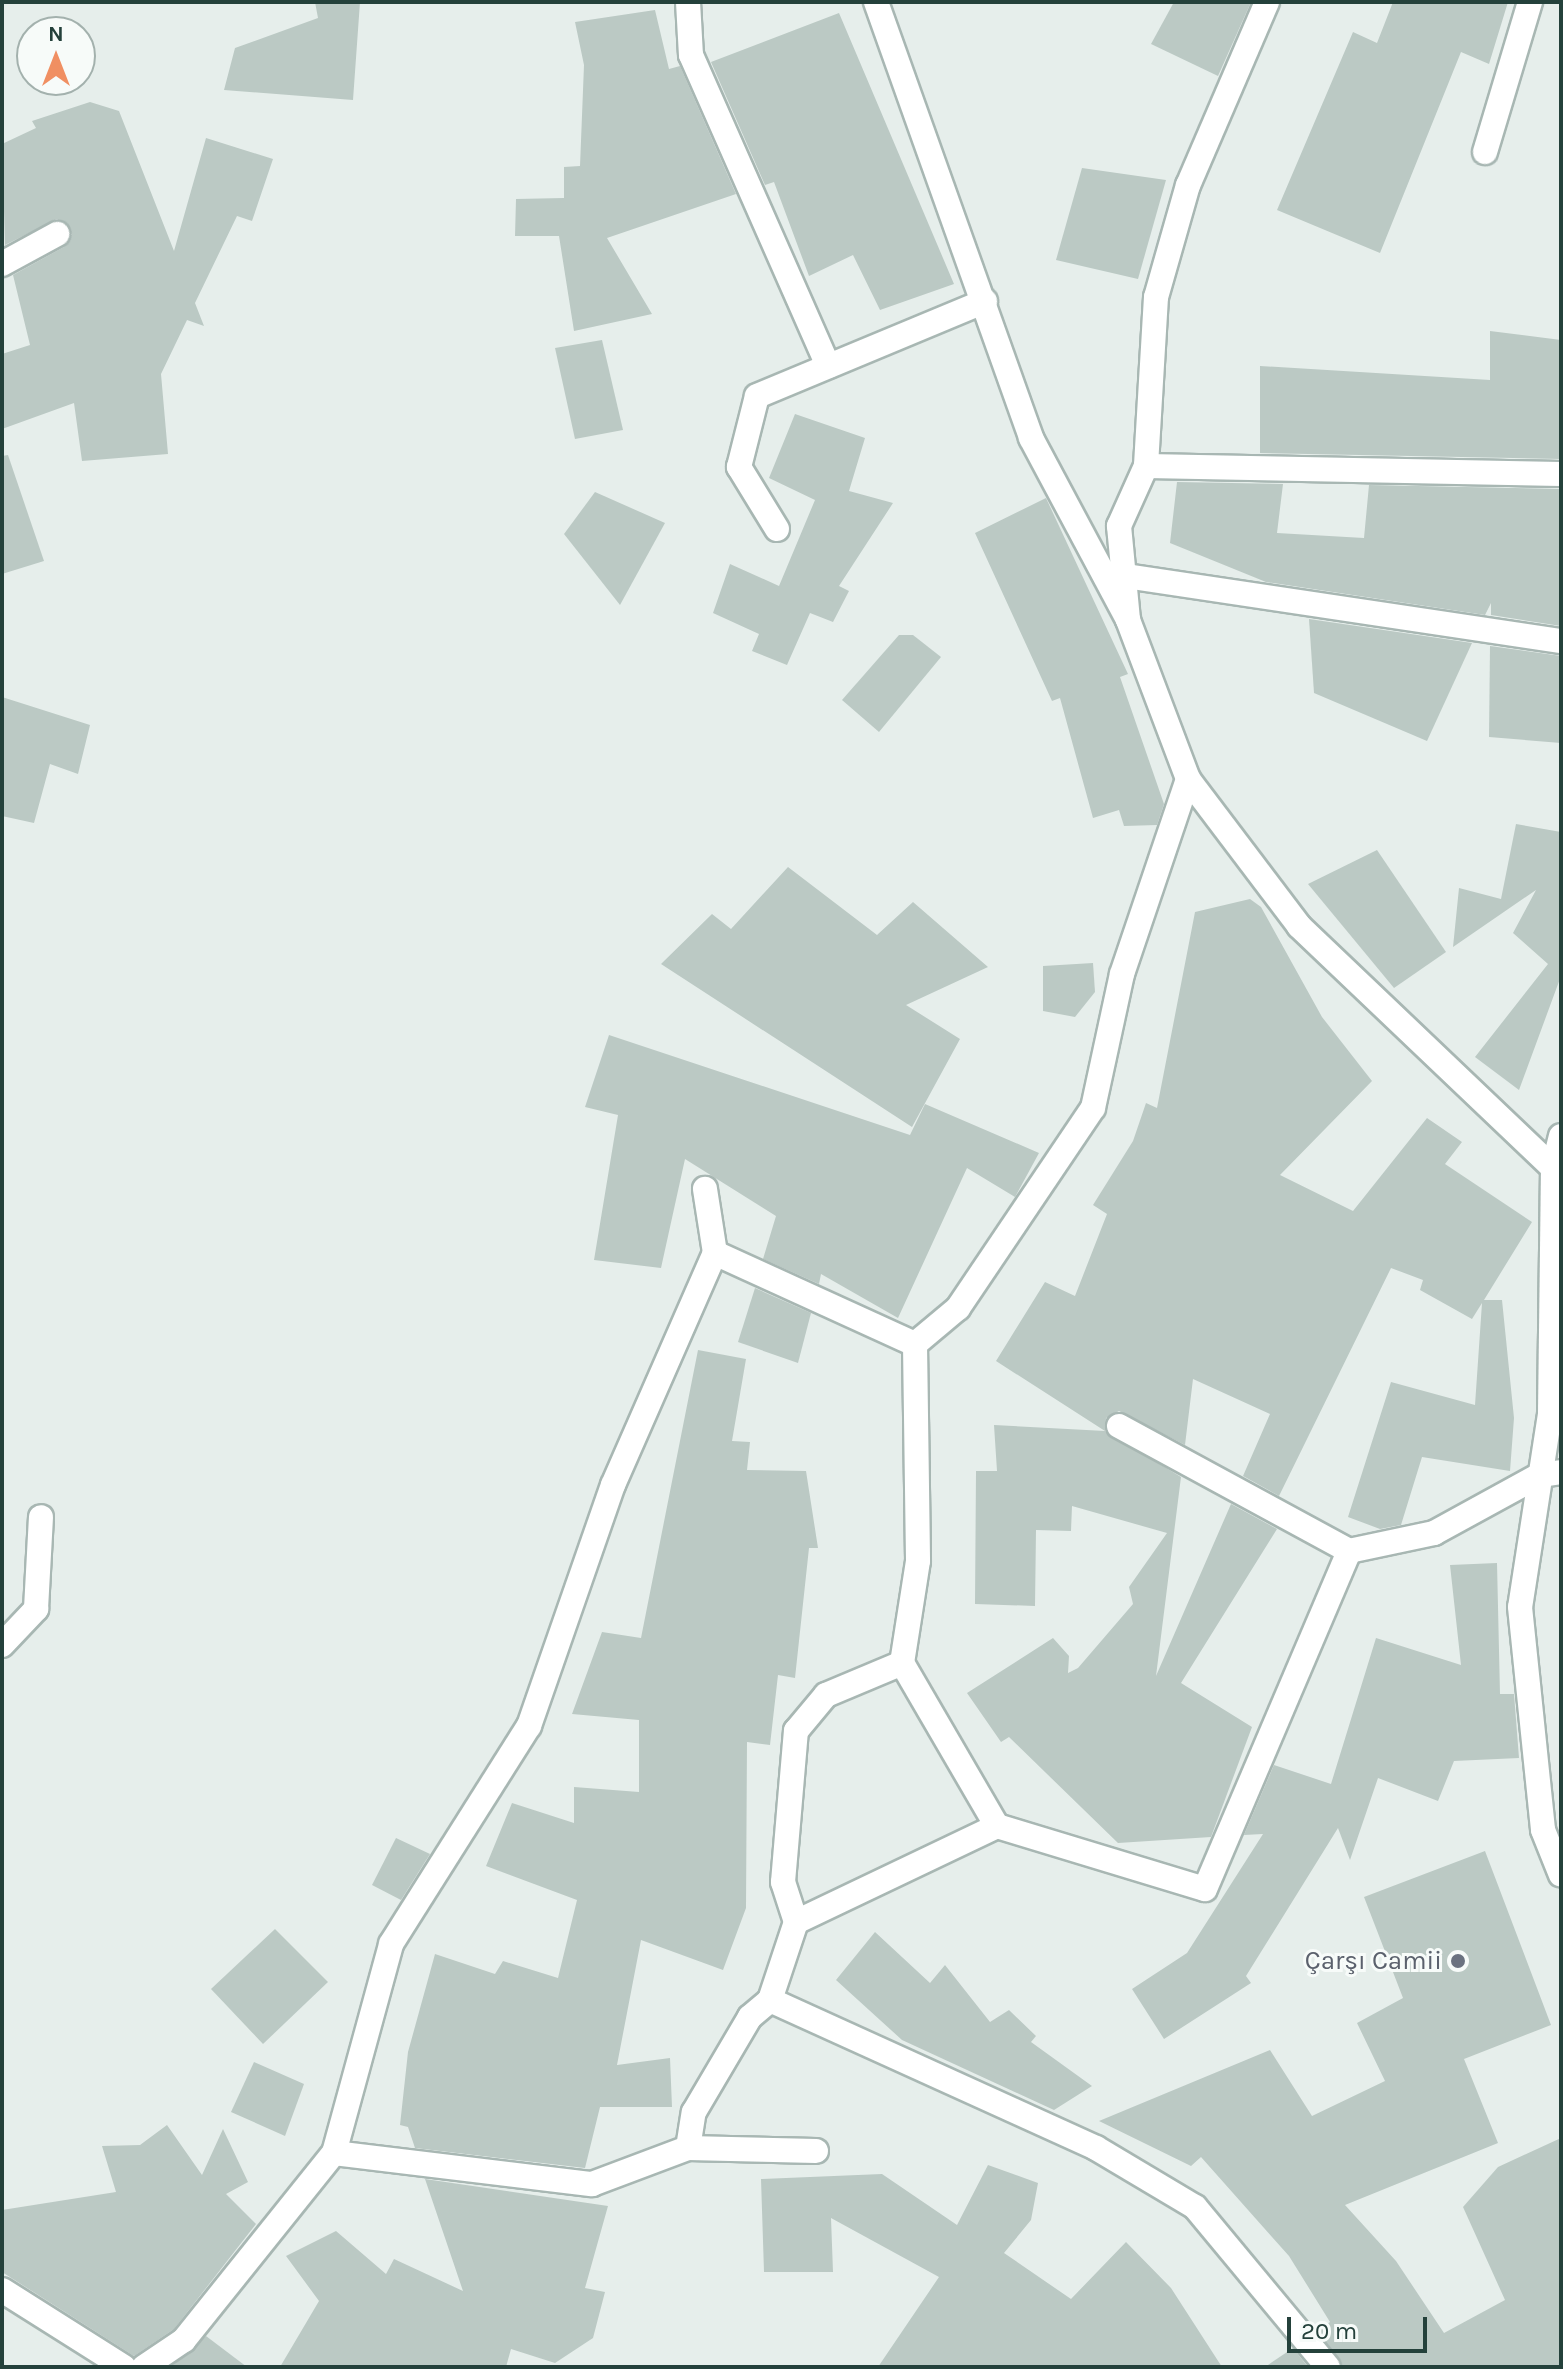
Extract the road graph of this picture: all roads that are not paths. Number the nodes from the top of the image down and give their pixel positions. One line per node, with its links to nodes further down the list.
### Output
1 (688, 2): 9 (street)
2 (879, 2): 8 (street)
3 (1267, 2): 10 (street)
4 (1530, 2): 5 (street)
5 (1485, 152)
6 (57, 234): 7 (street)
7 (2, 264)
8 (985, 301): 9 (street); 13 (street)
9 (828, 366): 12 (street)
10 (1146, 466): 11 (street); 13 (street)
11 (1561, 474)
12 (777, 529)
13 (1113, 574): 14 (street); 15 (street)
14 (1561, 641)
15 (1188, 779): 17 (street); 20 (street)
16 (1561, 1136): 17 (street)
17 (1553, 1168): 22 (street)
18 (705, 1189): 19 (street)
19 (715, 1253): 20 (street); 33 (street)
20 (915, 1344): 26 (street)
21 (1119, 1426): 24 (street)
22 (1551, 1474): 24 (street); 28 (street)
23 (41, 1517): 25 (street)
24 (1349, 1551): 27 (street)
25 (2, 1645)
26 (902, 1663): 27 (street); 29 (street)
27 (997, 1826): 29 (street)
28 (1561, 1875)
29 (796, 1922): 30 (street)
30 (770, 2000): 31 (street); 37 (street)
31 (688, 2148): 32 (street); 33 (street)
32 (816, 2151)
33 (334, 2153): 36 (street)
34 (2, 2290): 35 (street)
35 (124, 2367)
36 (144, 2367)
37 (1328, 2367)

